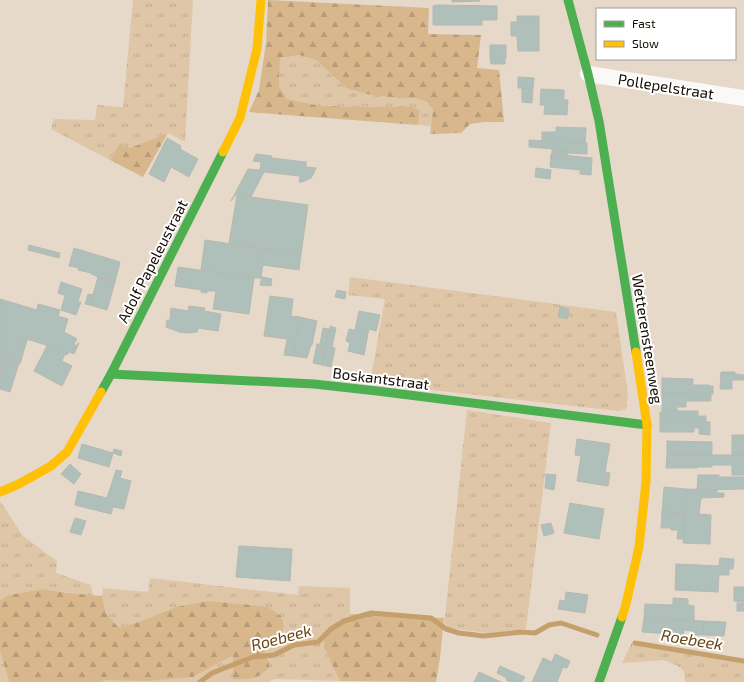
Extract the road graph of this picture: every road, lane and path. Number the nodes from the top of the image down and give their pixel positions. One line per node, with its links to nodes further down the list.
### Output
1 (261, 0): 5 (street, Adolf Papeleustraat)
2 (568, 0): 3 (street, Wetterensteenweg)
3 (588, 74): 4 (street, Pollepelstraat); 6 (street, Wetterensteenweg)
4 (744, 98)
5 (111, 374): 6 (street, Boskantstraat); 7 (street, Adolf Papeleustraat)
6 (647, 425): 8 (street, Wetterensteenweg)
7 (0, 492)
8 (599, 682)

